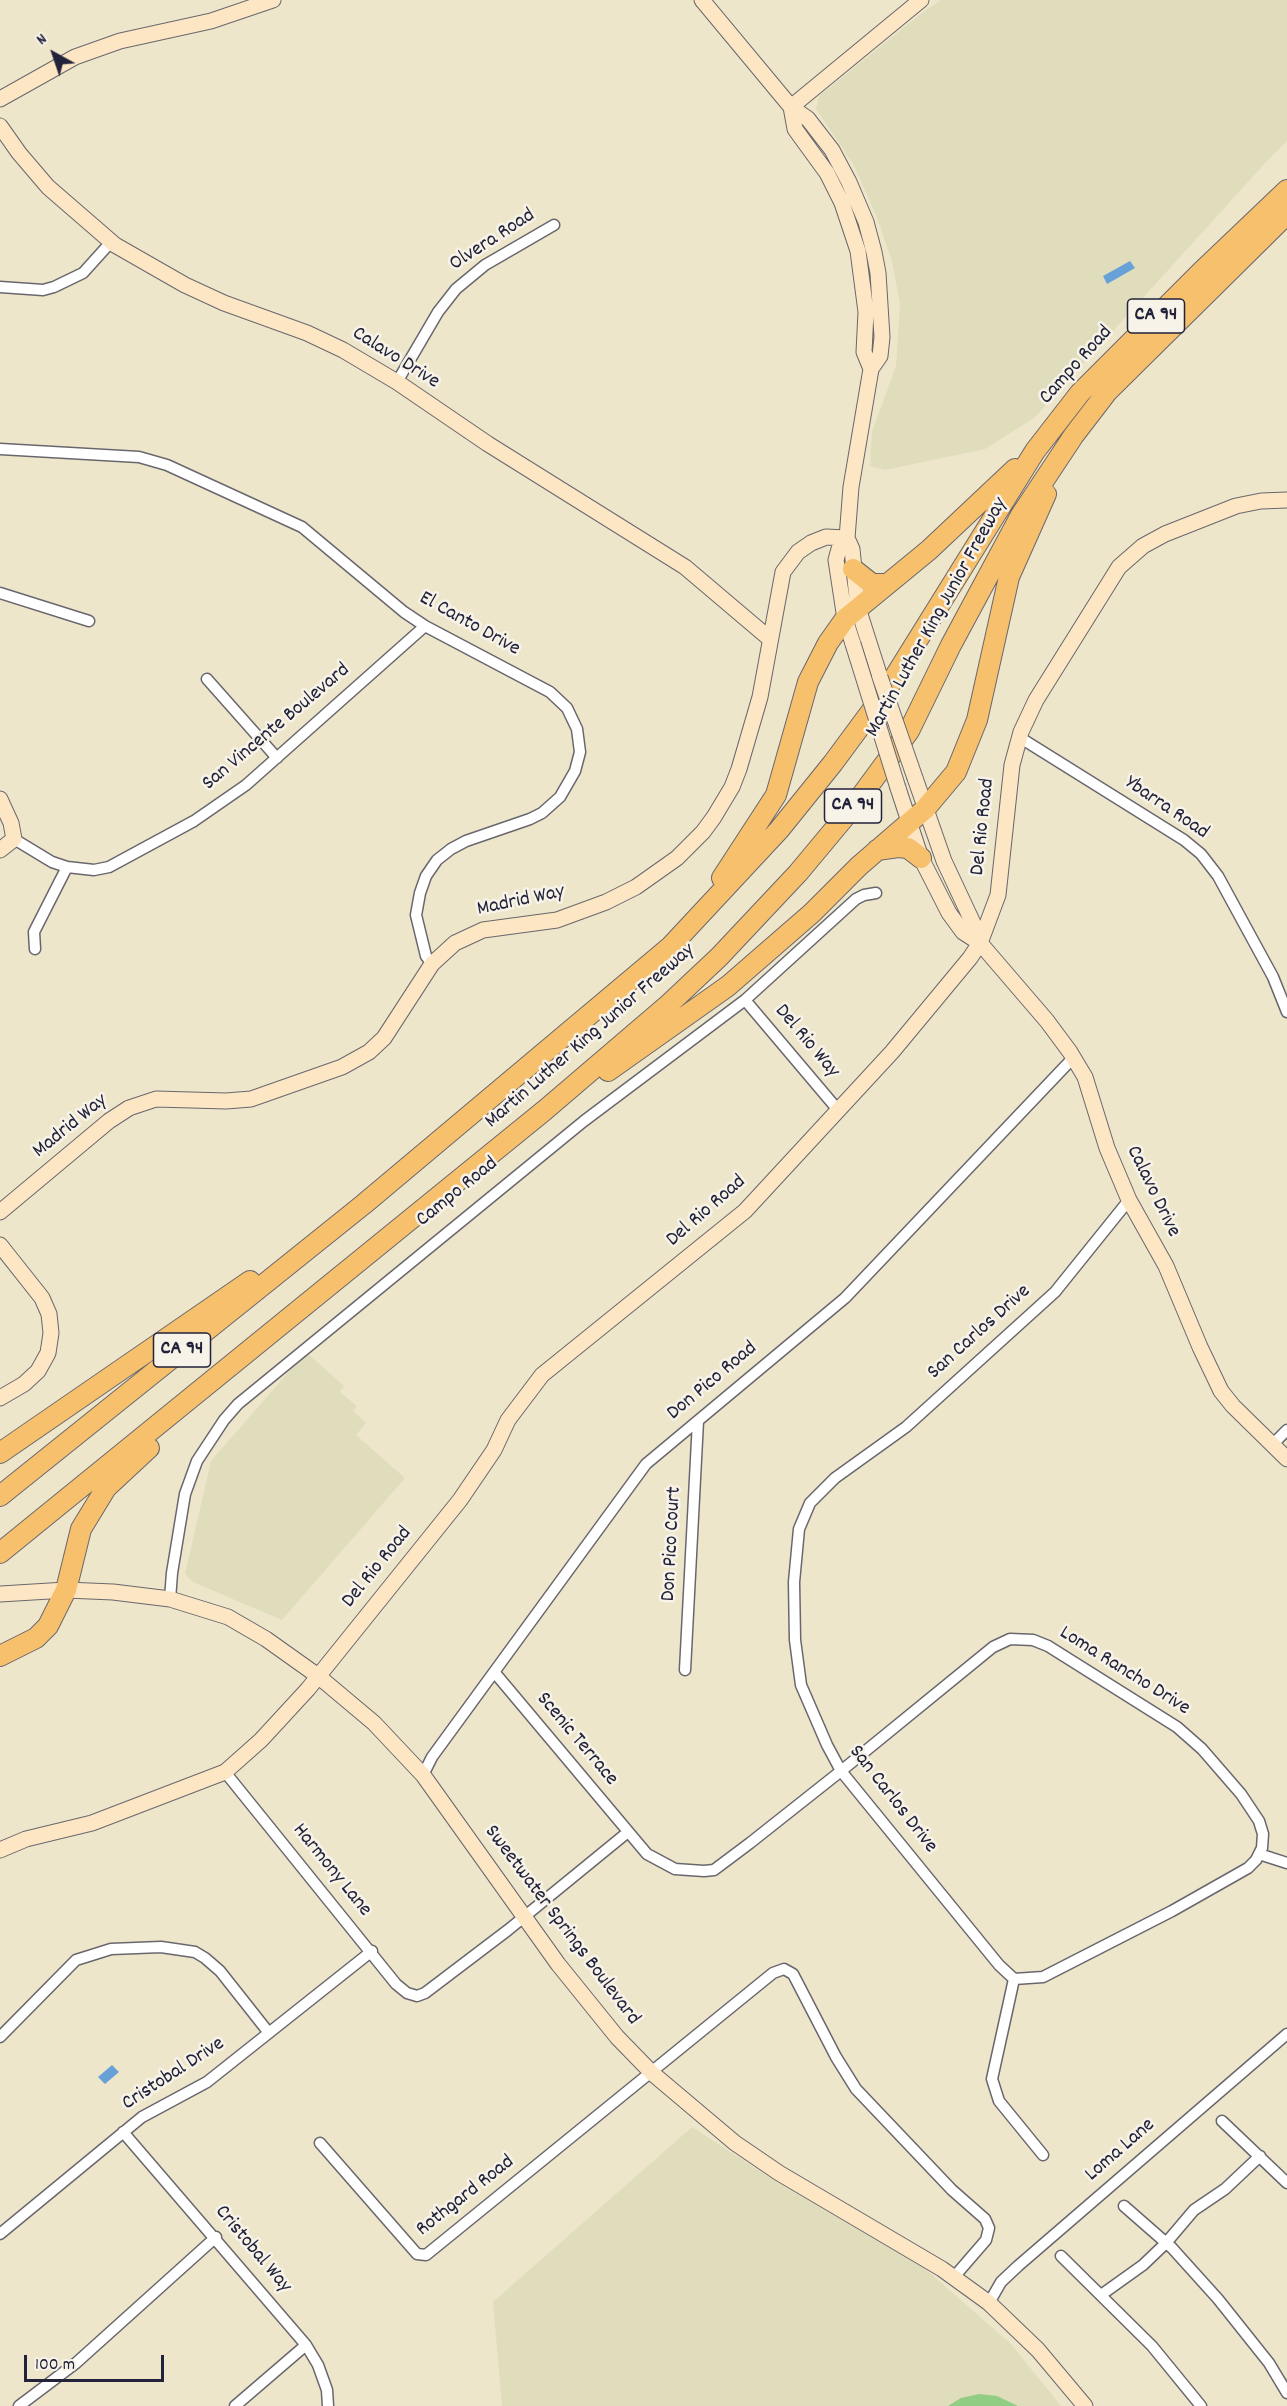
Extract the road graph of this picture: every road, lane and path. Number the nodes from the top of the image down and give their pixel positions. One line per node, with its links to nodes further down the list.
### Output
1 (273, 0): 4 (street)
2 (702, 0): 5 (street)
3 (921, 0): 5 (street)
4 (0, 99)
5 (792, 106): 7 (street); 12 (street)
6 (0, 126): 11 (street, Calavo Drive)
7 (835, 189): 12 (street); 13 (street)
8 (1287, 190): 20 (highway, Campo Road / CA 94)
9 (1287, 214): 18 (highway, Campo Road / CA 94)
10 (554, 225): 17 (street, Olvera Road)
11 (111, 242): 14 (street); 17 (street, Calavo Drive)
12 (874, 249): 15 (street)
13 (862, 271): 15 (street); 16 (street)
14 (0, 287)
15 (882, 327): 16 (street)
16 (871, 369): 22 (street)
17 (397, 382): 29 (street, Calavo Drive)
18 (1074, 435): 35 (highway); 50 (highway, Martin Luther King Junior Freeway / CA 94)
19 (0, 449): 28 (street, El Canto Drive)
20 (1035, 451): 24 (highway); 44 (highway, Martin Luther King Junior Freeway / CA 94)
21 (1287, 500): 32 (street, Del Rio Road)
22 (848, 538): 23 (street); 26 (street); 29 (street, Madrid Way)
23 (853, 569): 24 (highway); 26 (street)
24 (887, 584): 26 (highway)
25 (0, 593): 27 (street)
26 (851, 614): 30 (street); 44 (highway)
27 (89, 621)
28 (425, 626): 33 (street, San Vincente Boulevard); 46 (street, El Canto Drive)
29 (770, 639): 46 (street, Madrid Way)
30 (860, 640): 35 (street, Calavo Drive, bridge); 36 (street, Calavo Drive, bridge)
31 (207, 679): 33 (street)
32 (1019, 737): 43 (street, Del Rio Road); 48 (street, Ybarra Road)
33 (277, 758): 41 (street, San Vincente Boulevard)
34 (0, 799): 37 (street)
35 (925, 810): 36 (highway); 43 (street, Calavo Drive)
36 (909, 823): 39 (highway); 40 (street, Calavo Drive)
37 (14, 839): 38 (street); 41 (street, San Vincente Boulevard)
38 (0, 850)
39 (878, 850): 40 (highway); 50 (highway)
40 (921, 858): 43 (street, Calavo Drive)
41 (67, 867): 45 (street)
42 (876, 893): 47 (street, Campo Road)
43 (980, 943): 49 (street, Calavo Drive); 51 (street, Del Rio Road)
44 (670, 947): 53 (highway, Martin Luther King Junior Freeway / CA 94)
45 (35, 949)
46 (432, 964): 54 (street, Madrid Way)
47 (745, 1000): 51 (street, Del Rio Way); 67 (street, Campo Road)
48 (1287, 1012)
49 (1073, 1058): 52 (street, Calavo Drive); 58 (street, Don Pico Road)
50 (545, 1110): 56 (highway, Martin Luther King Junior Freeway / CA 94)
51 (838, 1110): 71 (street, Del Rio Road)
52 (1129, 1200): 60 (street, Calavo Drive); 72 (street, San Carlos Drive)
53 (364, 1204): 61 (highway); 63 (highway, Martin Luther King Junior Freeway / CA 94)
54 (0, 1212)
55 (0, 1245): 57 (street)
56 (350, 1270): 64 (highway, Martin Luther King Junior Freeway / CA 94); 65 (highway)
57 (0, 1398)
58 (698, 1421): 69 (street, Don Pico Court); 70 (street, Don Pico Road)
59 (1287, 1430): 60 (street)
60 (1272, 1445): 62 (street, Calavo Drive)
61 (0, 1453)
62 (1287, 1459)
63 (0, 1496)
64 (0, 1553)
65 (66, 1590): 66 (street, Sweetwater Springs Boulevard); 67 (street, Sweetwater Springs Boulevard); 68 (highway)
66 (0, 1594)
67 (170, 1599): 71 (street, Sweetwater Springs Boulevard)
68 (0, 1656)
69 (685, 1670)
70 (495, 1673): 74 (street, Don Pico Road); 75 (street, Scenic Terrace)
71 (318, 1677): 73 (street, Del Rio Road); 74 (street, Sweetwater Springs Boulevard)
72 (842, 1771): 75 (street, Loma Rancho Drive); 77 (street, Loma Rancho Drive); 81 (street, San Carlos Drive)
73 (225, 1772): 76 (street, Del Rio Road); 80 (street, Harmony Lane)
74 (423, 1775): 79 (street, Sweetwater Springs Boulevard)
75 (628, 1832): 79 (street)
76 (0, 1850)
77 (1259, 1854): 78 (street); 81 (street)
78 (1287, 1863)
79 (524, 1916): 80 (street, Harmony Lane); 85 (street, Sweetwater Springs Boulevard)
80 (372, 1951): 82 (street, Cristobal Drive)
81 (1014, 1979): 89 (street)
82 (270, 2033): 84 (street); 87 (street, Cristobal Drive)
83 (1287, 2034): 99 (street, Loma Lane)
84 (0, 2037)
85 (652, 2073): 88 (street, Rothgard Road); 97 (street, Sweetwater Springs Boulevard); 97 (street, Rothgard Road)
86 (1222, 2121): 90 (street)
87 (123, 2132): 93 (street, Cristobal Drive); 94 (street, Cristobal Way)
88 (320, 2143)
89 (1043, 2155)
90 (1260, 2156): 91 (street); 95 (street)
91 (1287, 2182)
92 (1124, 2206): 95 (street)
93 (0, 2234)
94 (216, 2237): 100 (street, Cristobal Way); 102 (street)
95 (1166, 2243): 98 (street); 101 (street)
96 (1061, 2256): 98 (street)
97 (954, 2277): 99 (street, Sweetwater Springs Boulevard)
98 (1101, 2295): 106 (street)
99 (989, 2304): 105 (street, Sweetwater Springs Boulevard)
100 (306, 2345): 103 (street); 104 (street, Cristobal Way)
101 (1287, 2393)
102 (19, 2406)
103 (235, 2406)
104 (328, 2406)
105 (1085, 2406)
106 (1201, 2406)

